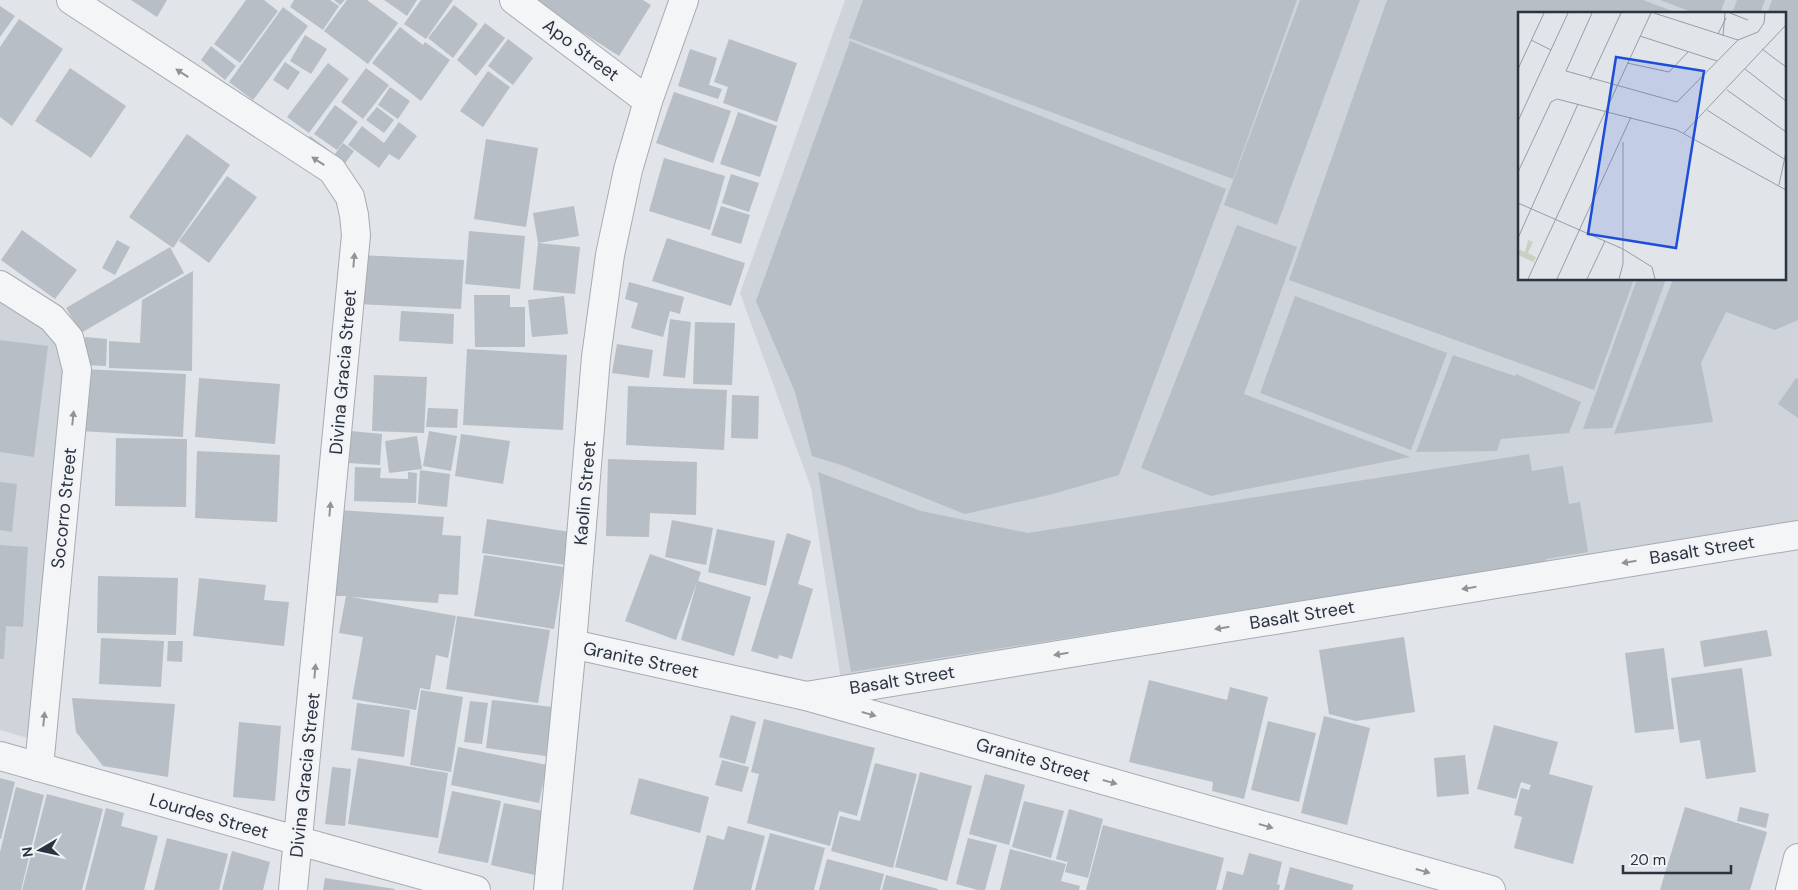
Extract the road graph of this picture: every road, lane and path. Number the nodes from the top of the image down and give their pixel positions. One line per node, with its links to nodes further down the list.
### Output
1 (70, 0): 11 (street, Divina Gracia Street, one-way to 1)
2 (514, 0): 4 (street, Apo Street)
3 (684, 0): 4 (street, Kaolin Street)
4 (648, 101): 7 (street, Kaolin Street)
5 (0, 285): 10 (street, Socorro Street, one-way to 5)
6 (1798, 535): 8 (street, Basalt Street, one-way to 8)
7 (572, 644): 8 (street, Granite Street); 15 (street, Kaolin Street)
8 (806, 696): 16 (street, Granite Street, one-way to 16)
9 (0, 756): 10 (street, Lourdes Street)
10 (39, 767): 11 (street, Lourdes Street)
11 (299, 842): 13 (street, Divina Gracia Street); 14 (street, Lourdes Street)
12 (1798, 858): 17 (street)
13 (293, 890)
14 (476, 890)
15 (548, 890)
16 (1491, 890)
17 (1790, 890)

